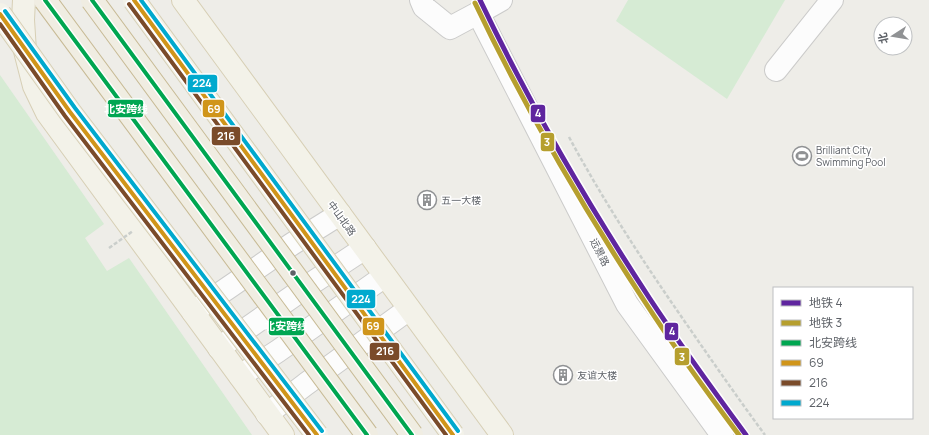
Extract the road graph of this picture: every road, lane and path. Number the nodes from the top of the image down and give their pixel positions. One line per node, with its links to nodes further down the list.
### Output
1 (24, 0): 17 (main road)
2 (45, 0): 23 (highway, bridge)
3 (92, 0): 24 (highway, bridge)
4 (134, 0): 25 (main road, bridge)
5 (183, 0): 13 (main road, 中山北路)
6 (421, 0): 9 (street)
7 (501, 0): 9 (street)
8 (832, 0): 11 (street)
9 (478, 13): 27 (street, 远景路)
10 (0, 14): 22 (main road, bridge)
11 (776, 70)
12 (566, 132): 28 (path)
13 (340, 214): 14 (main road, 中山北路); 17 (street)
14 (365, 248): 15 (main road, 中山北路); 18 (street)
15 (385, 276): 16 (main road, 中山北路); 19 (street)
16 (410, 309): 20 (street); 26 (main road, 中山北路)
17 (193, 312): 18 (main road)
18 (220, 348): 19 (main road)
19 (240, 376): 20 (main road)
20 (267, 414): 21 (main road)
21 (283, 435)
22 (317, 435)
23 (367, 435)
24 (412, 435)
25 (453, 435)
26 (502, 435)
27 (722, 435)
28 (766, 435)

